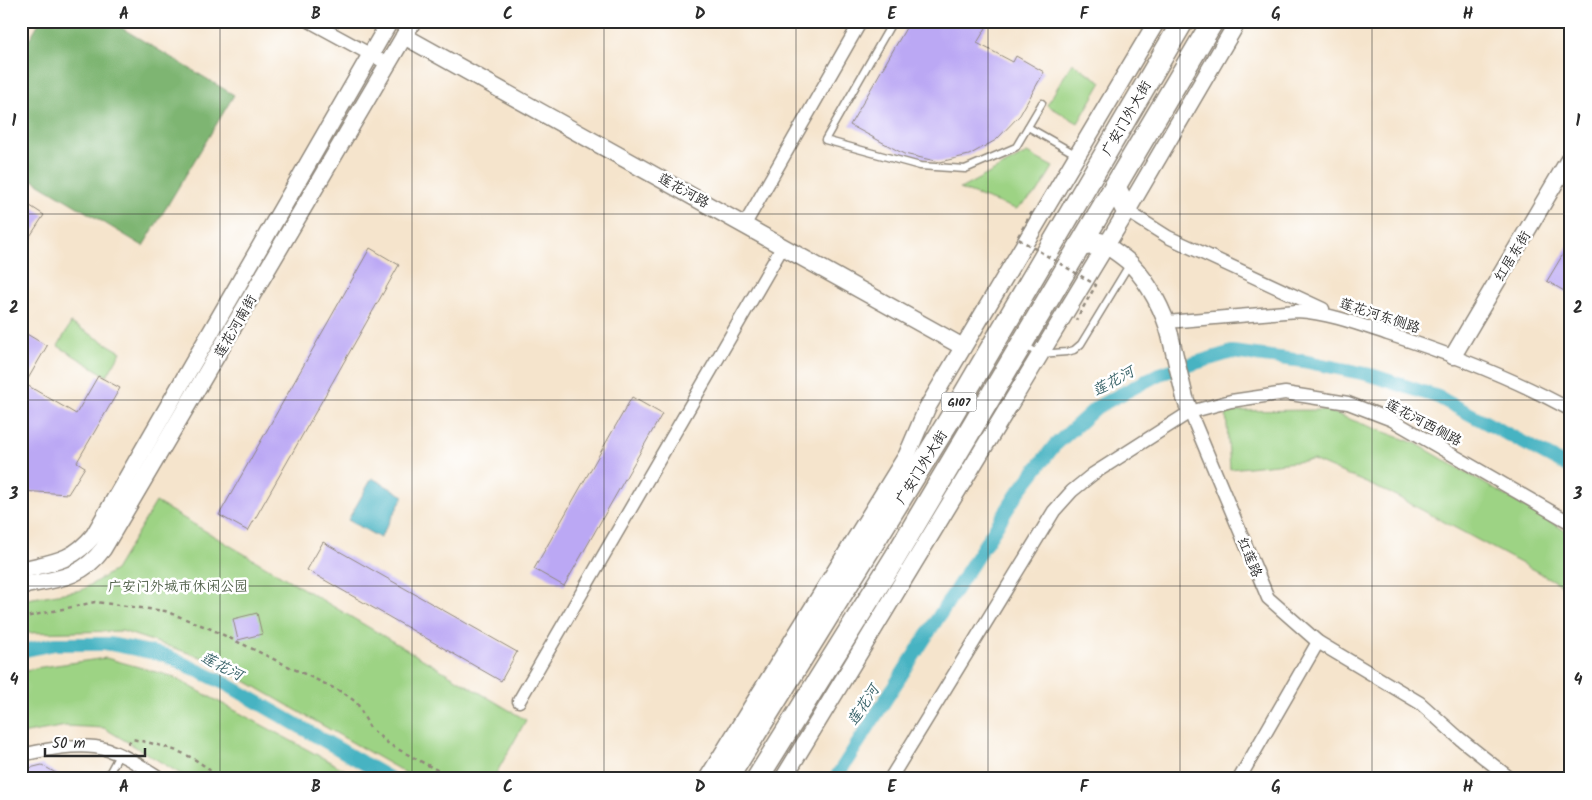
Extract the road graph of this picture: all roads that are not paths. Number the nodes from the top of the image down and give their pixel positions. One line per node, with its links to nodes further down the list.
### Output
1 (309, 21): 12 (street)
2 (390, 21): 12 (street, 莲花河南街)
3 (413, 21): 10 (street, 莲花河南街)
4 (861, 21): 21 (street)
5 (892, 21): 16 (lane)
6 (1157, 21): 17 (street, 广安门外大街)
7 (1183, 21): 43 (highway, 广安门外大街 / G107)
8 (1213, 21): 11 (highway, 广安门外大街 / G107)
9 (1238, 21): 13 (street, 广安门外大街)
10 (404, 36): 14 (street, 莲花河南街); 21 (street, 莲花河路)
11 (1195, 51): 13 (street); 19 (highway, 广安门外大街 / G107)
12 (370, 56): 14 (street); 34 (street, 莲花河南街)
13 (1214, 62): 20 (street, 广安门外大街)
14 (388, 64): 35 (street, 莲花河南街)
15 (1042, 103): 16 (lane)
16 (1028, 127): 17 (lane)
17 (1078, 155): 28 (street, 广安门外大街)
18 (1571, 156): 30 (street, 红居东街)
19 (1115, 187): 20 (highway); 22 (highway, 广安门外大街 / G107)
20 (1126, 211): 23 (street, 广安门外大街); 26 (street)
21 (745, 224): 24 (street, 莲花河路)
22 (1081, 245): 23 (highway); 29 (highway, 广安门外大街 / G107)
23 (1106, 245): 25 (street, 红莲路); 29 (street, 广安门外大街)
24 (783, 246): 28 (street, 莲花河路); 37 (street)
25 (1130, 264): 27 (street, 红莲路); 29 (lane)
26 (1338, 317): 27 (street, 莲花河东侧路); 30 (street, 莲花河东侧路)
27 (1168, 328): 31 (street, 红莲路, bridge)
28 (963, 347): 42 (street, 广安门外大街)
29 (1030, 349): 44 (highway, 广安门外大街 / G107); 45 (street, 广安门外大街)
30 (1453, 356): 32 (street, 莲花河东侧路)
31 (1187, 405): 33 (street, 莲花河西侧路); 36 (street, 红莲路); 46 (street, 莲花河西侧路)
32 (1571, 410)
33 (1571, 523)
34 (21, 570)
35 (21, 586)
36 (1318, 642): 47 (street); 48 (street, 红莲路)
37 (520, 701)
38 (21, 754): 39 (street)
39 (119, 755): 40 (lane); 41 (street)
40 (106, 779)
41 (162, 779)
42 (707, 779)
43 (727, 779)
44 (758, 779)
45 (783, 779)
46 (890, 779)
47 (1239, 779)
48 (1511, 779)

